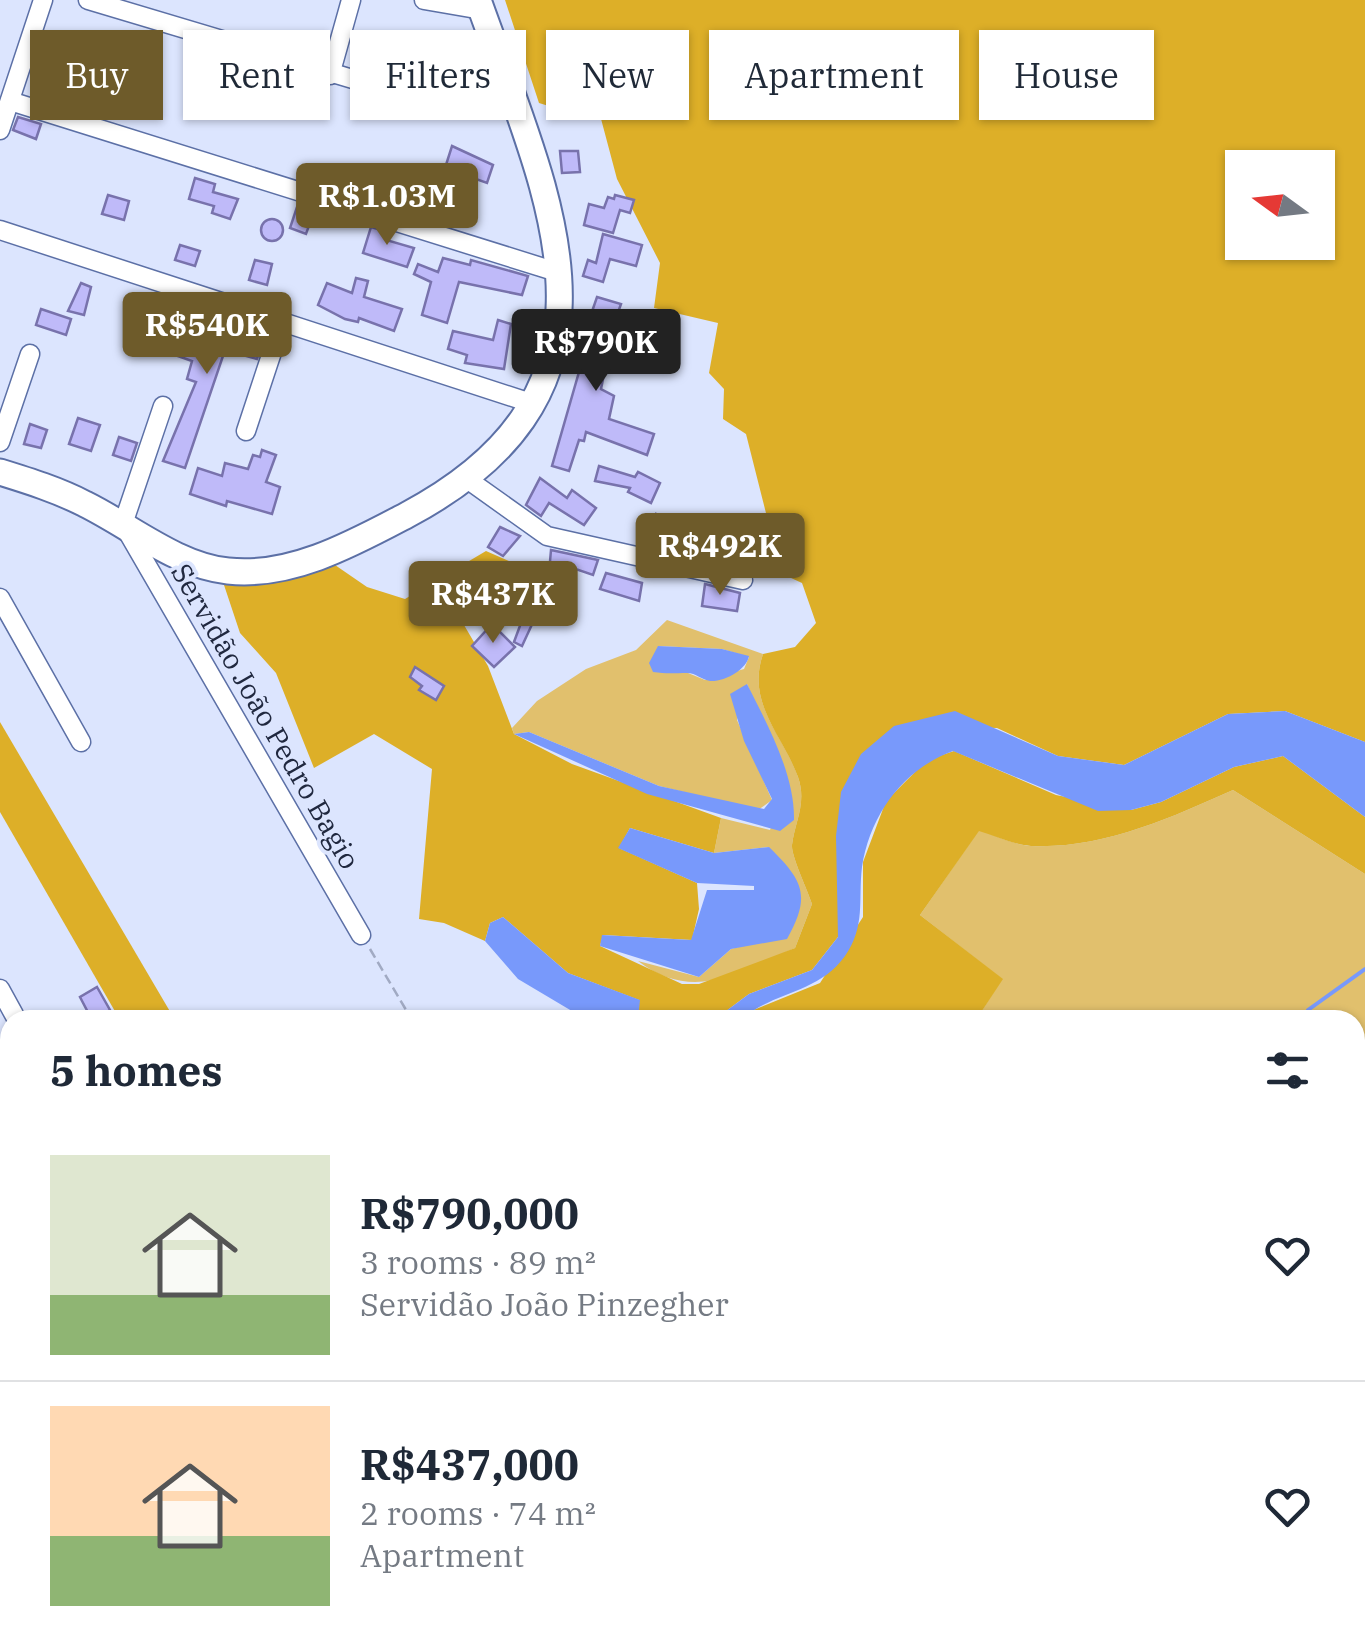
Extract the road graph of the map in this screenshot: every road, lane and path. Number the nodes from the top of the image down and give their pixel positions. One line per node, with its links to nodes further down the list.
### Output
1 (43, 0): 9 (street)
2 (88, 0): 6 (street)
3 (352, 0): 7 (street)
4 (424, 0): 5 (street)
5 (480, 5): 12 (street)
6 (186, 30)
7 (330, 74): 8 (street)
8 (350, 79)
9 (10, 101): 10 (street); 12 (street)
10 (0, 130)
11 (0, 230): 13 (street)
12 (560, 273): 15 (street)
13 (282, 322): 15 (street); 17 (street)
14 (30, 354): 18 (street)
15 (534, 404): 20 (street)
16 (163, 406): 21 (street)
17 (246, 431)
18 (0, 442)
19 (0, 472): 21 (street)
20 (467, 479): 21 (street); 22 (street)
21 (124, 524): 25 (street, Servidão João Pedro Bagio)
22 (743, 580)
23 (0, 598): 24 (street)
24 (81, 742)
25 (362, 935): 26 (path)
26 (406, 1010)

